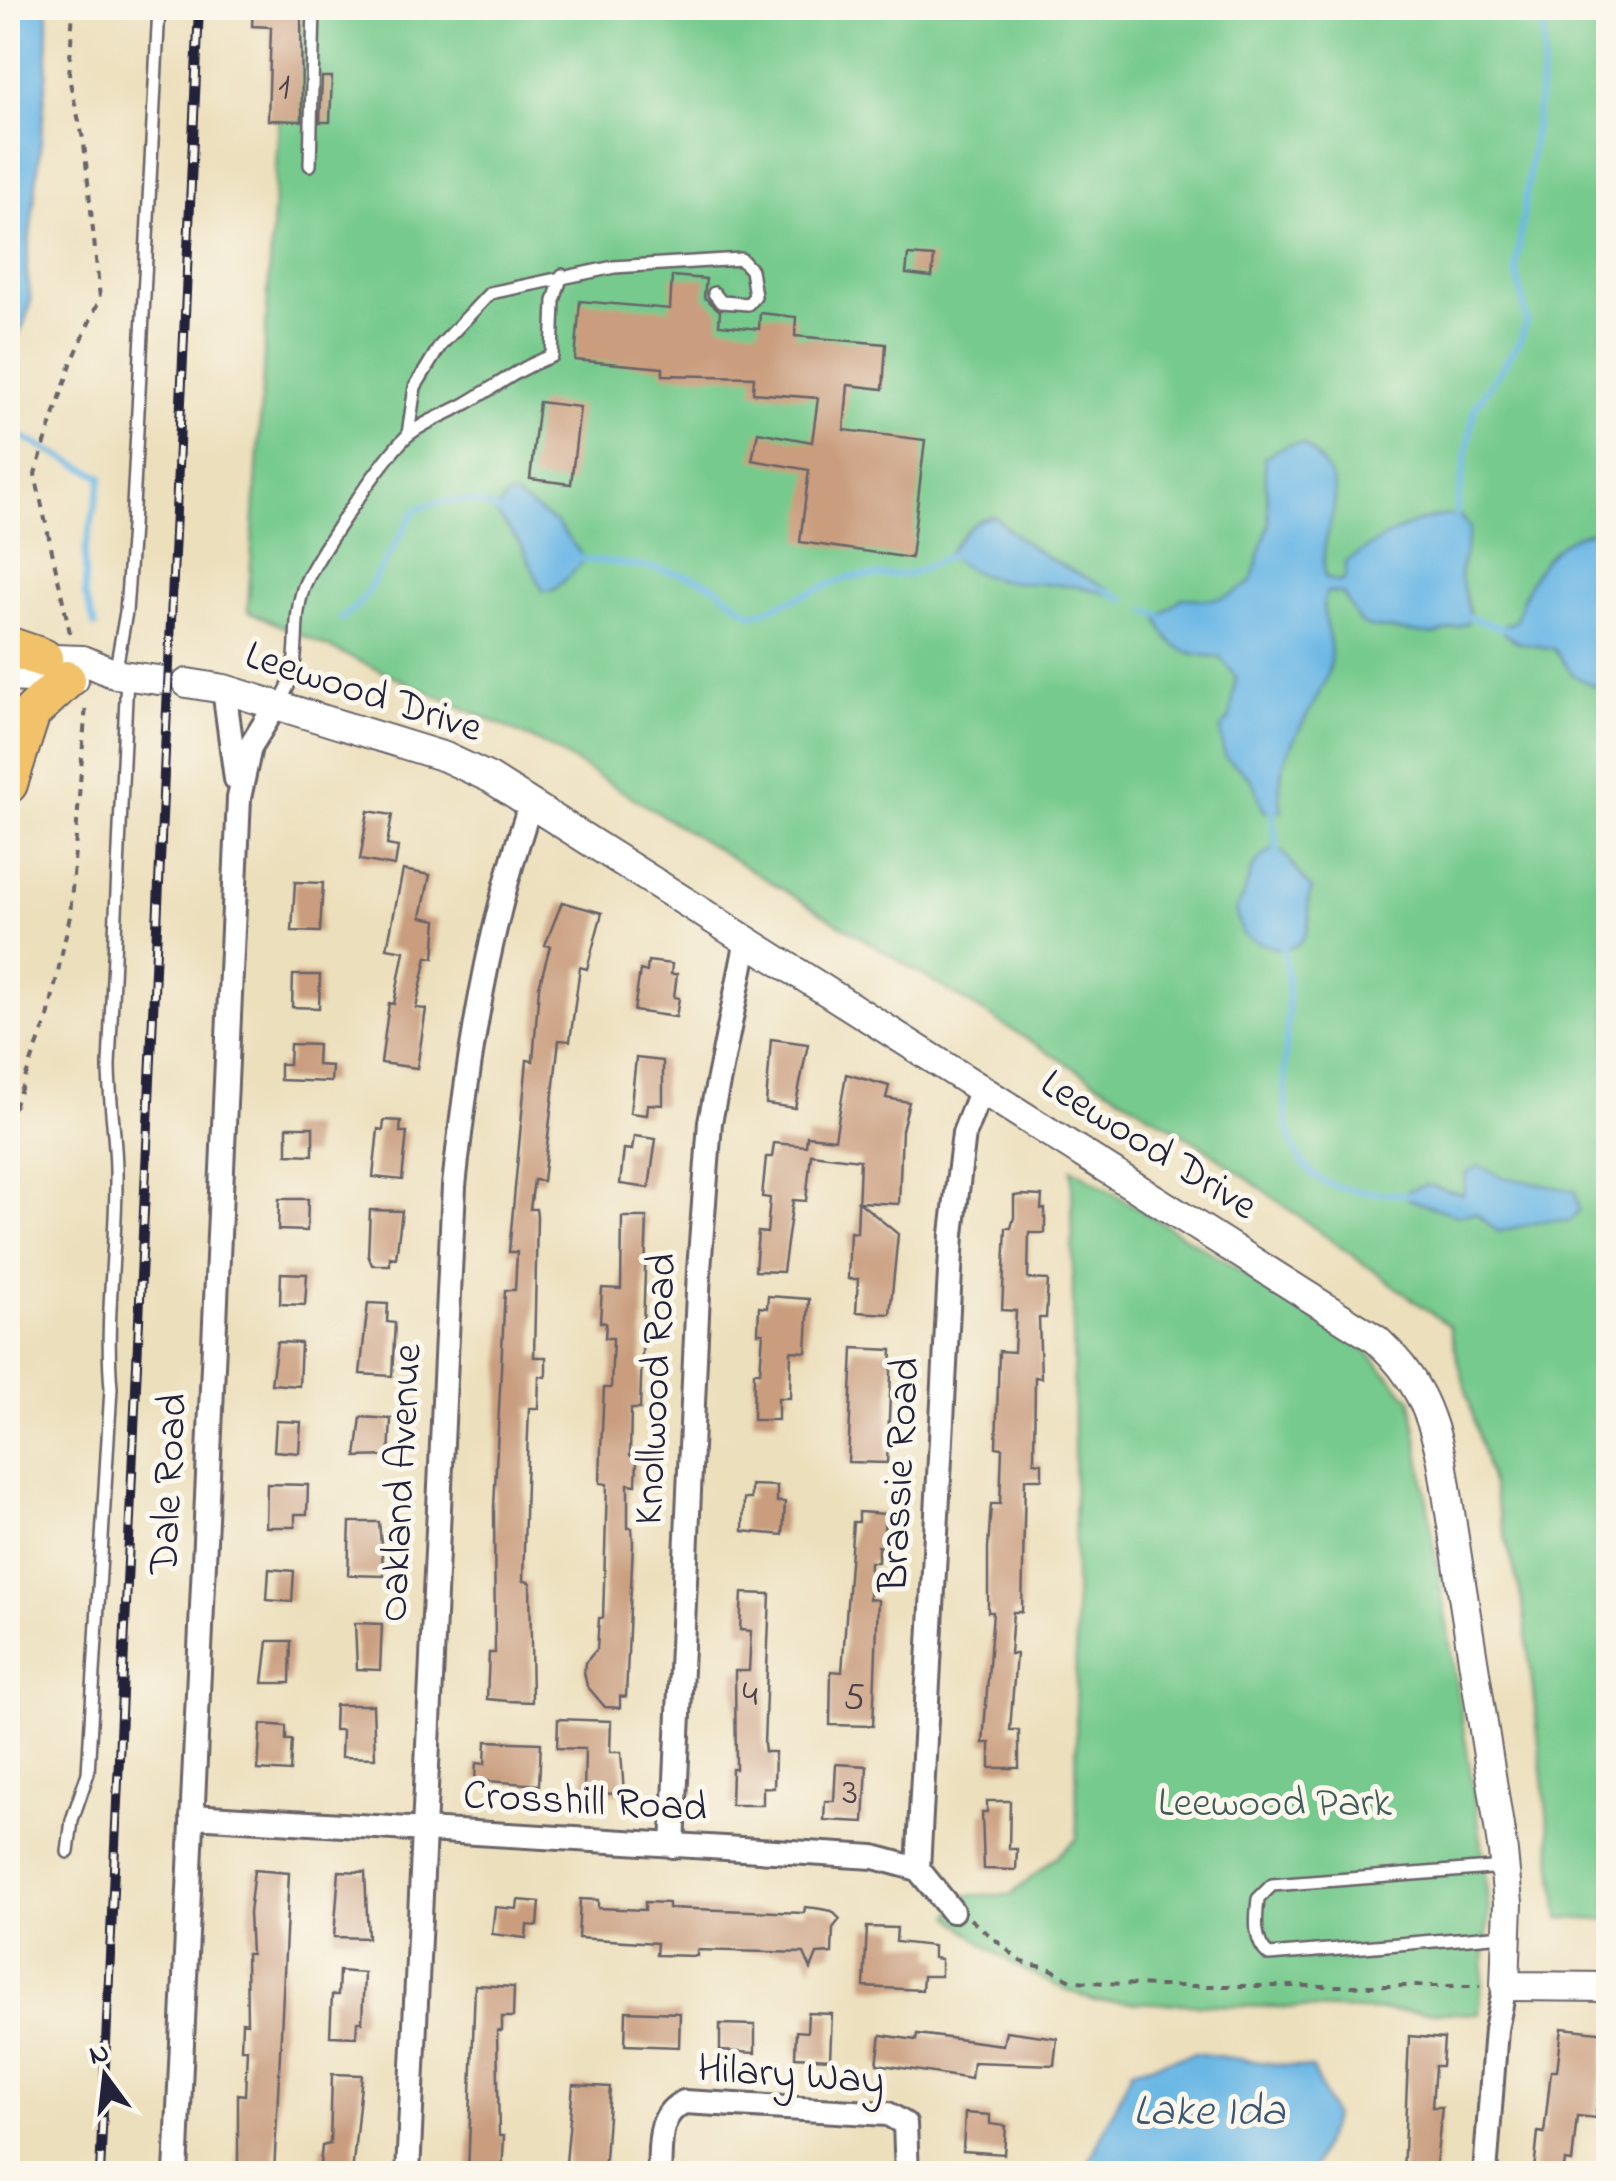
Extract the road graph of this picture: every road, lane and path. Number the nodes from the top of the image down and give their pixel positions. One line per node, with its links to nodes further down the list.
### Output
1 (72, 8): 8 (path)
2 (160, 8): 9 (lane)
3 (314, 8): 4 (lane)
4 (310, 165)
5 (562, 274): 6 (lane); 7 (lane); 7 (lane)
6 (714, 293)
7 (408, 434): 14 (lane)
8 (47, 664): 9 (street); 10 (street); 15 (highway); 20 (path)
9 (121, 675): 11 (street); 24 (lane)
10 (8, 677)
11 (158, 680)
12 (187, 682): 13 (street, Leewood Drive)
13 (224, 689): 14 (street, Leewood Drive); 16 (street, Dale Road)
14 (276, 706): 16 (street, Dale Road); 17 (street, Leewood Drive)
15 (8, 784)
16 (239, 798): 21 (street, Dale Road)
17 (531, 803): 18 (street, Leewood Drive); 22 (street, Oakland Avenue)
18 (746, 940): 19 (street, Leewood Drive); 23 (street, Knollwood Road)
19 (981, 1089): 25 (street, Leewood Drive); 26 (street, Brassie Road)
20 (8, 1124)
21 (192, 1816): 22 (street, Crosshill Road); 33 (street, Dale Road)
22 (424, 1831): 23 (street, Crosshill Road); 34 (street, Oakland Avenue)
23 (674, 1846): 26 (street, Crosshill Road)
24 (68, 1852)
25 (1504, 1867): 28 (street, Leewood Drive); 28 (lane)
26 (918, 1869): 27 (street)
27 (952, 1910): 29 (path)
28 (1508, 1935): 29 (street, Leewood Drive)
29 (1505, 1986): 30 (street); 37 (street)
30 (1608, 1986)
31 (8, 2074): 32 (path)
32 (14, 2174)
33 (176, 2174)
34 (408, 2174)
35 (659, 2174): 36 (street, Hilary Way)
36 (907, 2174)
37 (1486, 2174)

